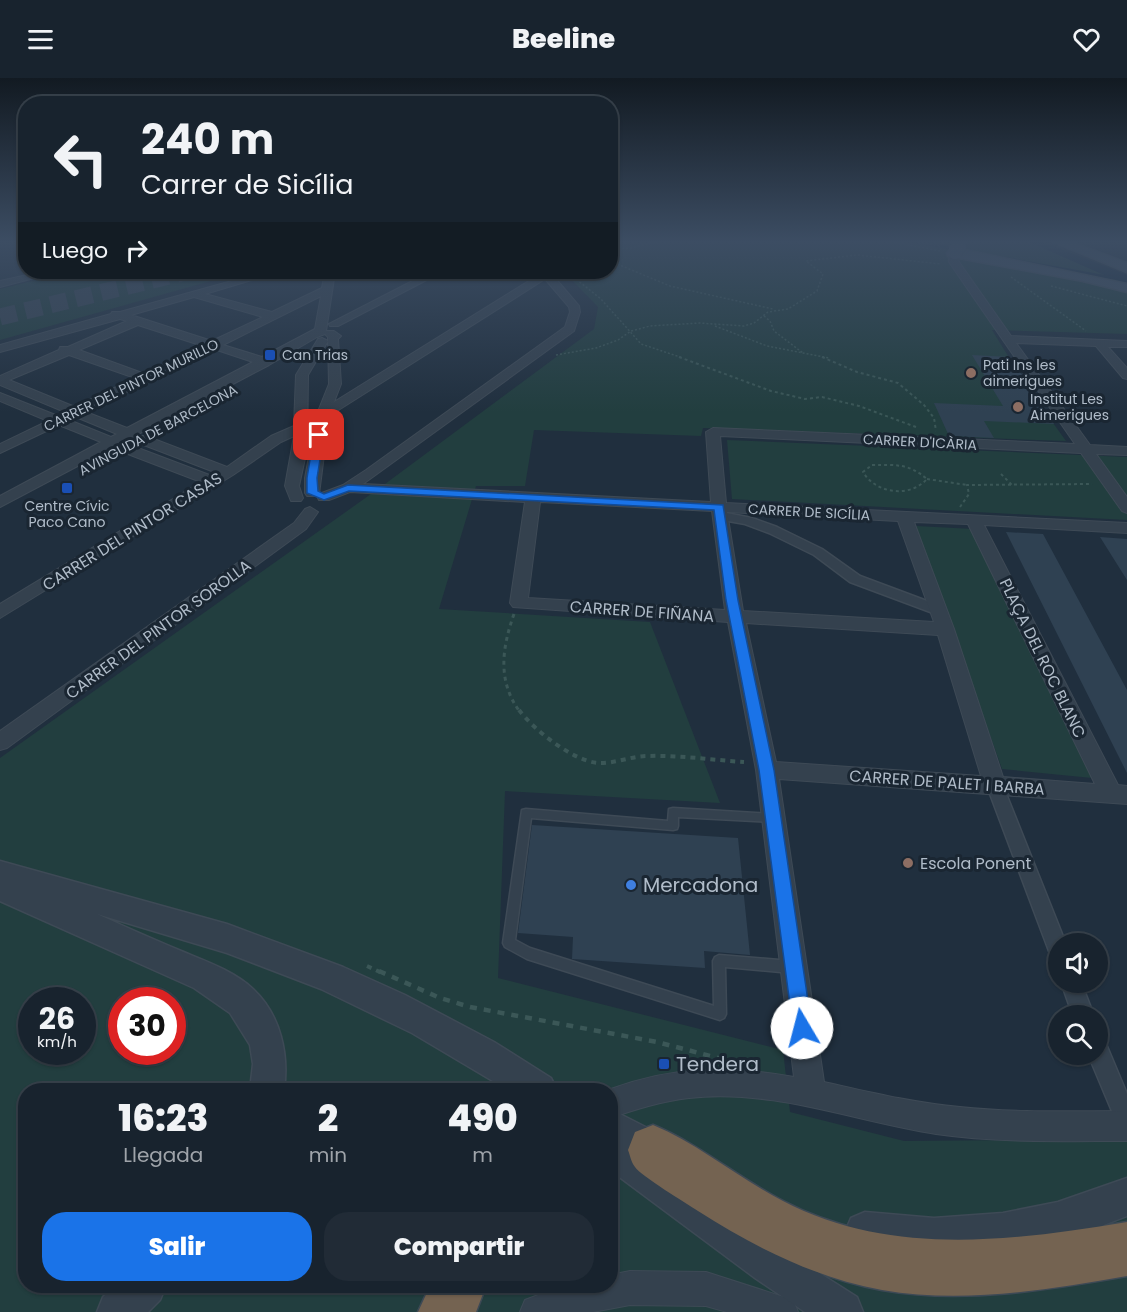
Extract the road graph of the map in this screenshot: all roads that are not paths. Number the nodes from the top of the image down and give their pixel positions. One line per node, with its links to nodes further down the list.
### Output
1 (172, 298): 10 (street)
2 (210, 298): 11 (street)
3 (311, 298): 11 (street, CARRER DEL PINTOR MURILLO)
4 (325, 298): 13 (street)
5 (391, 298): 13 (street)
6 (507, 298): 30 (street)
7 (569, 298): 41 (street)
8 (980, 298): 15 (street)
9 (337, 307): 13 (street)
10 (116, 314): 12 (street); 14 (street); 17 (street)
11 (273, 316): 19 (street, CARRER DEL PINTOR MURILLO)
12 (137, 321): 19 (street); 21 (street)
13 (322, 336): 22 (street, AVINGUDA DE BARCELONA); 23 (street, AVINGUDA DE BARCELONA); 24 (street); 30 (street)
14 (36, 339): 20 (street); 21 (street)
15 (1010, 339): 16 (street); 35 (street)
16 (1101, 343): 18 (street); 25 (street)
17 (0, 344)
18 (1127, 344)
19 (213, 345): 23 (street); 26 (street, CARRER DEL PINTOR MURILLO)
20 (0, 349)
21 (69, 350): 26 (street); 27 (street)
22 (300, 354): 24 (street); 33 (street, AVINGUDA DE BARCELONA)
23 (265, 362): 33 (street, AVINGUDA DE BARCELONA)
24 (302, 375): 32 (street)
25 (1127, 375)
26 (145, 378): 29 (street, CARRER DEL PINTOR MURILLO)
27 (0, 381): 29 (street)
28 (0, 397): 31 (street)
29 (75, 412): 31 (street, CARRER DEL PINTOR MURILLO); 33 (street)
30 (323, 414): 42 (street)
31 (58, 421): 33 (street); 34 (street, CARRER DEL PINTOR MURILLO)
32 (301, 428): 36 (street, CARRER DEL PINTOR CASAS); 38 (street)
33 (126, 441): 39 (street); 40 (street); 45 (street, AVINGUDA DE BARCELONA); 49 (street, AVINGUDA DE BARCELONA)
34 (0, 448)
35 (1085, 448): 37 (street, CARRER D'ICÀRIA); 46 (street); 48 (street, CARRER D'ICÀRIA)
36 (263, 449): 38 (street); 39 (street, CARRER DEL PINTOR CASAS)
37 (1127, 450)
38 (300, 451): 43 (street)
39 (228, 472): 40 (street, CARRER DEL PINTOR CASAS)
40 (212, 481): 54 (street, CARRER DEL PINTOR CASAS)
41 (348, 488): 42 (street); 44 (street, CARRER DE SICÍLIA)
42 (318, 495): 43 (street); 47 (street, CARRER DEL PINTOR SOROLLA)
43 (296, 498): 47 (street)
44 (533, 498): 48 (street, CARRER DE SICÍLIA); 55 (street, CARRER DE FIÑANA)
45 (0, 502)
46 (1127, 508)
47 (310, 512): 57 (street, CARRER DEL PINTOR SOROLLA)
48 (720, 512): 50 (street, CARRER DE SICÍLIA); 53 (street); 55 (street)
49 (0, 515)
50 (905, 518): 51 (street, CARRER DE SICÍLIA); 53 (street)
51 (975, 522): 52 (street, CARRER DE SICÍLIA); 60 (street, PLAÇA DEL ROC BLANC)
52 (1127, 528)
53 (938, 610): 56 (street)
54 (0, 612)
55 (736, 616): 56 (street, CARRER DE FIÑANA); 58 (street)
56 (945, 629): 59 (street)
57 (0, 742)
58 (755, 766): 59 (street, CARRER DE PALET I BARBA); 61 (street)
59 (995, 786): 60 (street, CARRER DE PALET I BARBA); 64 (street)
60 (1119, 794)
61 (773, 818): 65 (street); 65 (lane)
62 (0, 874): 68 (street)
63 (0, 887): 67 (street)
64 (1052, 933)
65 (794, 967): 69 (street)
66 (1104, 1065): 70 (street)
67 (268, 1083)
68 (527, 1083)
69 (811, 1094): 71 (street); 72 (street)
70 (1127, 1120)
71 (622, 1125): 73 (street); 74 (highway); 83 (street)
72 (1127, 1126)
73 (1127, 1197)
74 (1127, 1249)
75 (618, 1290): 82 (street)
76 (150, 1293): 79 (street)
77 (455, 1293): 80 (highway)
78 (605, 1293): 81 (street)
79 (125, 1305)
80 (447, 1312)
81 (537, 1312)
82 (781, 1312)
83 (842, 1312)

